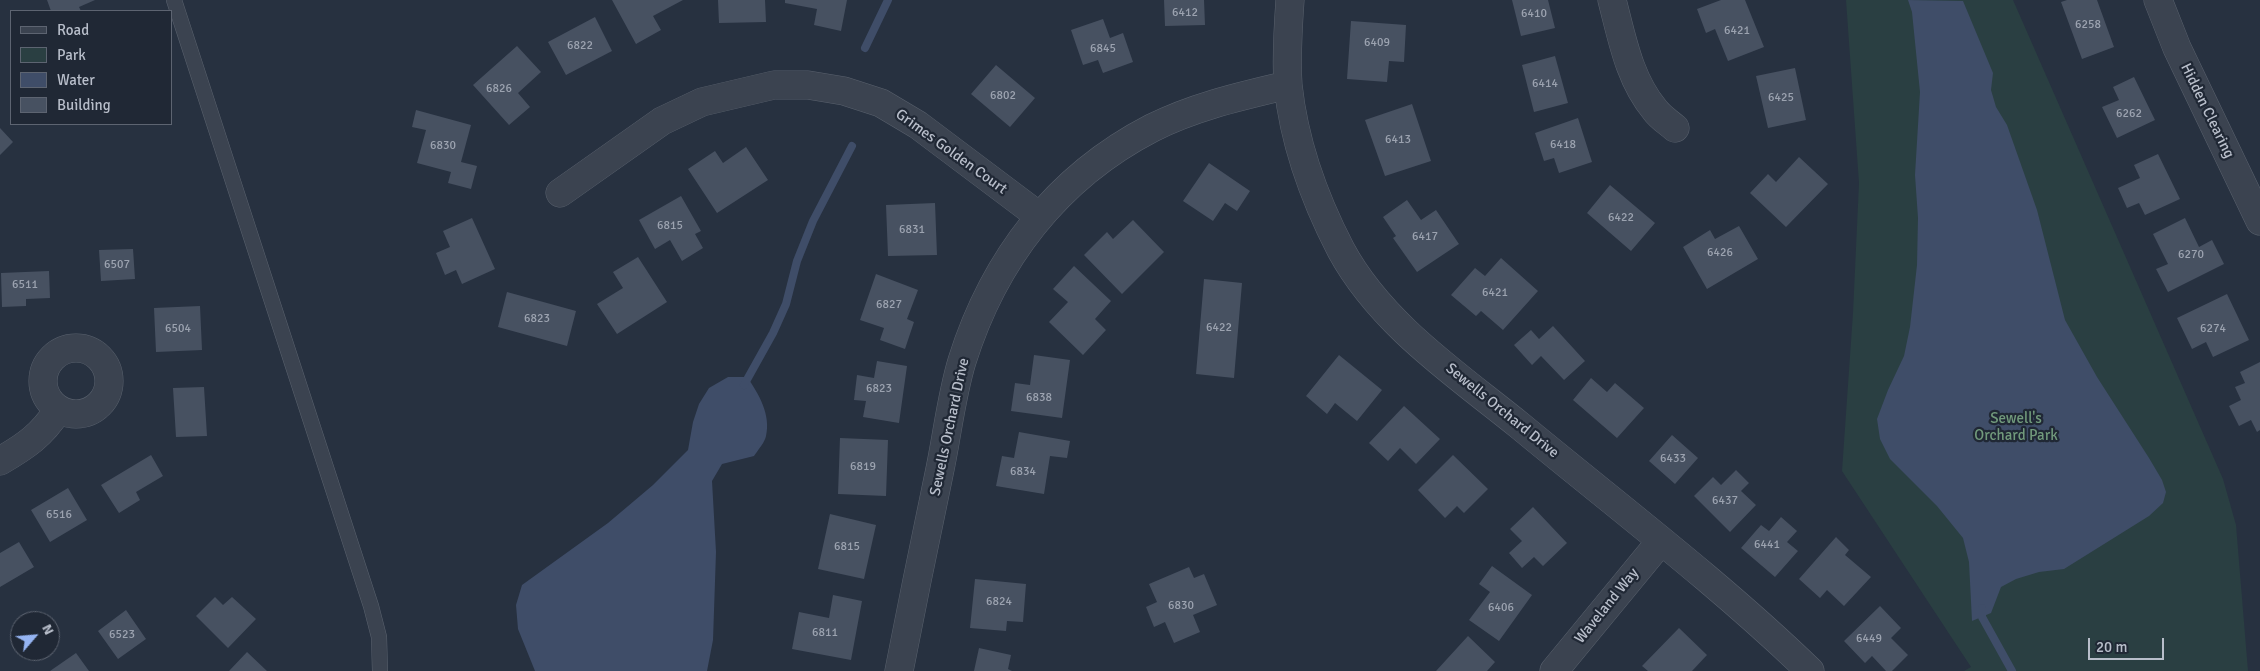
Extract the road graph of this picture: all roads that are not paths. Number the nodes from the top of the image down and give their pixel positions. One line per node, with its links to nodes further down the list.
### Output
1 (174, 0): 13 (lane)
2 (1290, 0): 5 (street, Sewells Orchard Drive)
3 (1612, 0): 6 (street)
4 (2158, 0): 9 (street, Hidden Clearing)
5 (1288, 85): 8 (street, Sewells Orchard Drive); 12 (street, Sewells Orchard Drive)
6 (1675, 128)
7 (560, 194): 8 (street, Grimes Golden Court)
8 (1039, 216): 14 (street, Sewells Orchard Drive)
9 (2260, 221)
10 (58, 410): 11 (street)
11 (0, 461)
12 (1660, 541): 15 (street, Waveland Way); 16 (street, Sewells Orchard Drive)
13 (380, 671)
14 (899, 671)
15 (1554, 671)
16 (1810, 671)

